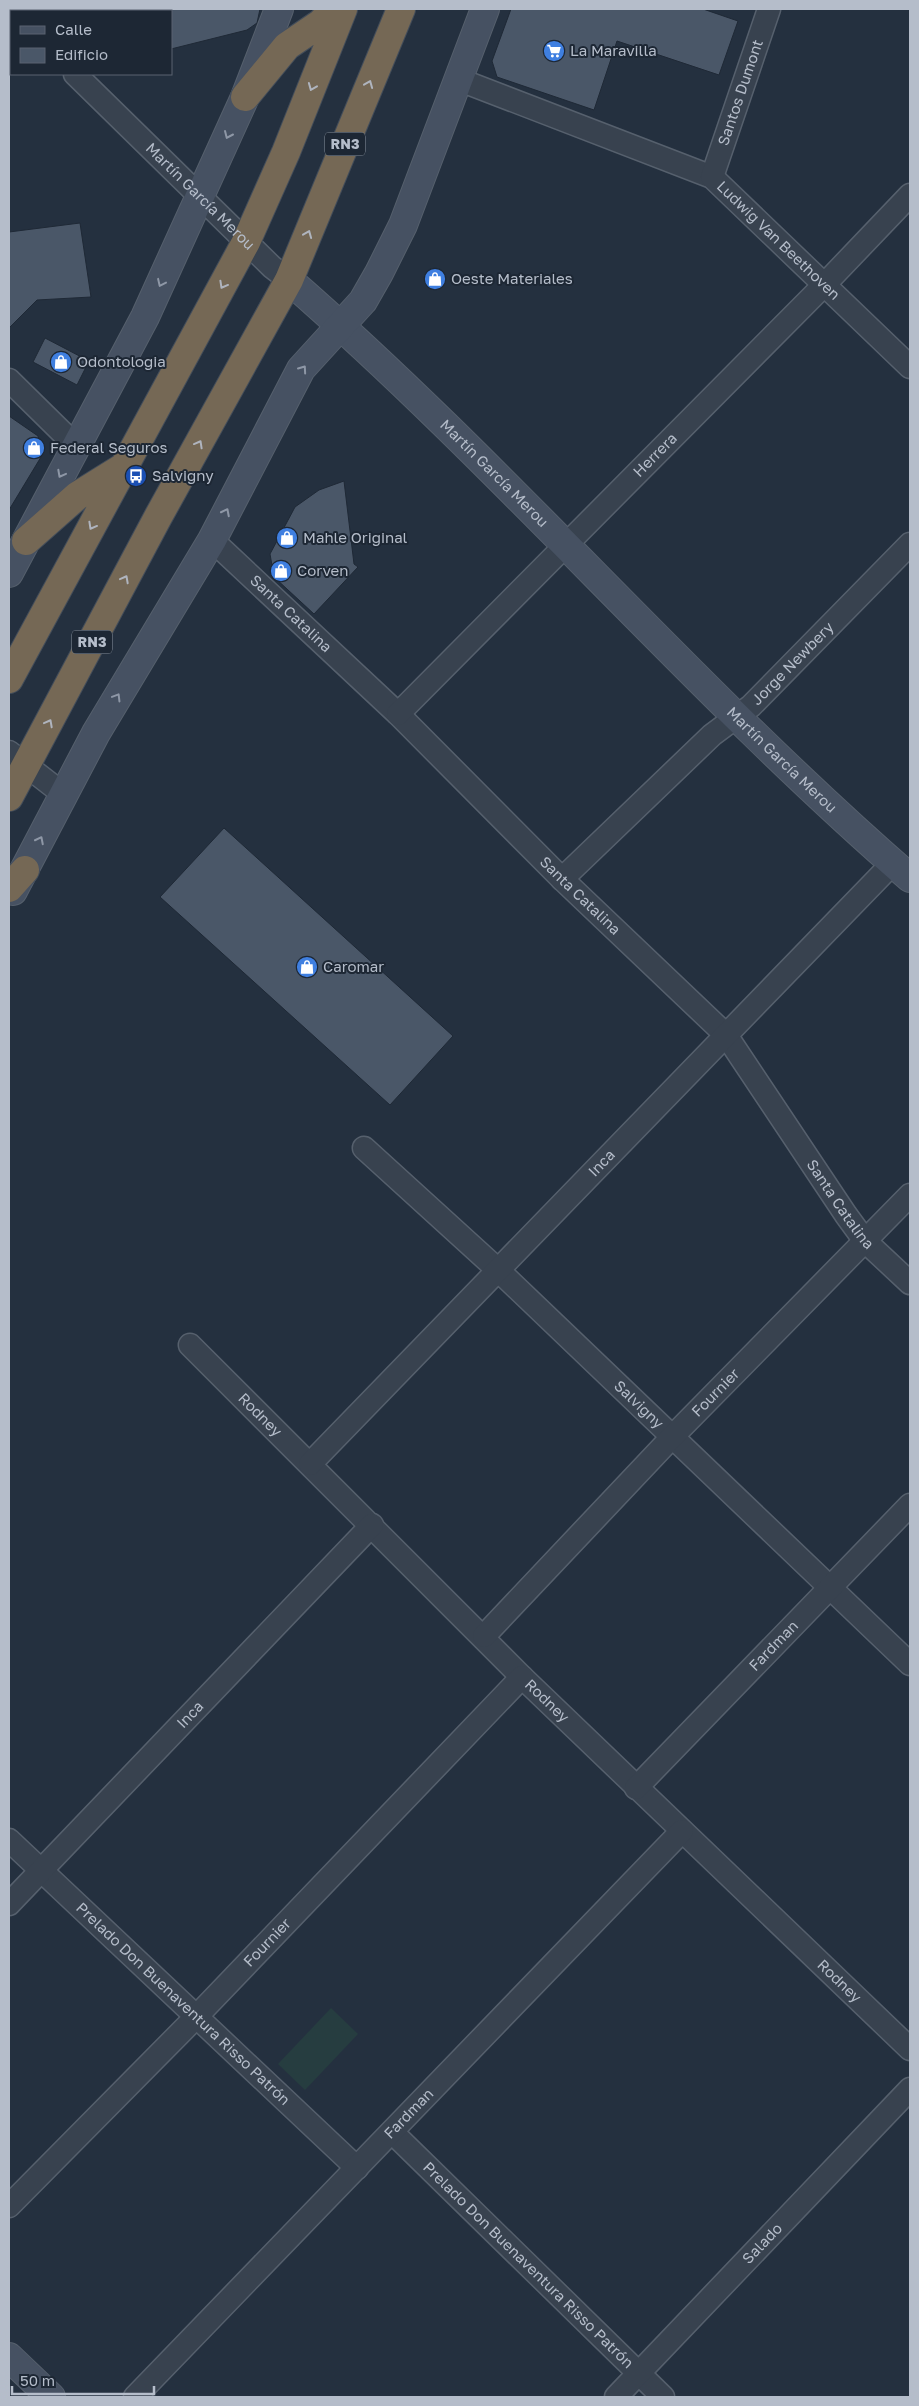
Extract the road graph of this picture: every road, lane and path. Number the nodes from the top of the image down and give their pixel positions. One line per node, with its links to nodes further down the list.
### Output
1 (279, 9): 9 (street)
2 (334, 9): 9 (highway)
3 (343, 9): 13 (highway, one-way to 13)
4 (401, 9): 14 (highway, RN3, one-way to 4)
5 (485, 9): 8 (street)
6 (769, 9): 10 (street, Santos Dumont)
7 (76, 75): 12 (street, Martín García Merou)
8 (460, 80): 10 (street, Ludwig Van Beethoven); 16 (street)
9 (245, 97): 12 (street, one-way to 12)
10 (712, 176): 15 (street, Ludwig Van Beethoven)
11 (910, 195): 15 (street, Herrera)
12 (202, 196): 13 (street, Martín García Merou); 19 (street, one-way to 19)
13 (246, 242): 14 (street, Martín García Merou); 20 (highway, one-way to 20)
14 (289, 280): 16 (street, Martín García Merou); 29 (highway, RN3, one-way to 14)
15 (825, 284): 17 (street, Ludwig Van Beethoven); 24 (street, Herrera)
16 (341, 325): 21 (street, one-way to 16); 24 (street, Martín García Merou)
17 (910, 367)
18 (9, 380): 19 (street)
19 (76, 446): 22 (street, one-way to 22)
20 (124, 468): 22 (highway); 26 (highway, one-way to 26)
21 (212, 540): 27 (street, Santa Catalina); 30 (street, one-way to 21)
22 (26, 541): 25 (street)
23 (910, 544): 28 (street, Jorge Newbery)
24 (566, 545): 27 (street, Herrera); 28 (street, Martín García Merou)
25 (9, 573)
26 (9, 678)
27 (398, 714): 34 (street, Santa Catalina)
28 (736, 717): 32 (street, Martín García Merou); 34 (street, Jorge Newbery)
29 (18, 759): 30 (street); 31 (highway, RN3)
30 (63, 794): 33 (street, one-way to 30)
31 (9, 797)
32 (902, 870): 36 (street, Inca)
33 (17, 879): 35 (street)
34 (562, 879): 36 (street, Santa Catalina)
35 (9, 899)
36 (726, 1036): 39 (street, Santa Catalina); 40 (street, Inca)
37 (364, 1148): 40 (street, Salvigny)
38 (910, 1195): 39 (street, Fournier)
39 (865, 1241): 41 (street, Santa Catalina); 43 (street, Fournier)
40 (498, 1270): 43 (street, Salvigny); 44 (street, Inca)
41 (910, 1284)
42 (190, 1345): 44 (street, Rodney)
43 (673, 1436): 47 (street, Salvigny); 48 (street, Fournier)
44 (310, 1464): 46 (street, Rodney)
45 (910, 1505): 47 (street, Fardman)
46 (372, 1526): 48 (street, Rodney); 54 (street, Inca)
47 (832, 1588): 49 (street, Salvigny); 51 (street, Fardman)
48 (484, 1636): 50 (street, Rodney)
49 (910, 1664)
50 (522, 1677): 51 (street, Rodney); 56 (street, Fournier)
51 (636, 1788): 52 (street, Rodney)
52 (682, 1831): 57 (street, Rodney); 59 (street, Fardman)
53 (9, 1840): 54 (street, Prelado Don Buenaventura Risso Patrón)
54 (41, 1871): 55 (street, Inca); 56 (street, Prelado Don Buenaventura Risso Patrón)
55 (9, 1904)
56 (195, 2018): 60 (street, Prelado Don Buenaventura Risso Patrón); 61 (street, Fournier)
57 (910, 2049)
58 (910, 2089): 63 (street, Salado)
59 (393, 2133): 60 (street, Fardman); 63 (street, Prelado Don Buenaventura Risso Patrón)
60 (357, 2168): 65 (street, Fardman)
61 (9, 2206)
62 (9, 2357): 64 (street)
63 (639, 2373): 66 (street, Salado); 67 (street, Prelado Don Buenaventura Risso Patrón)
64 (51, 2397)
65 (136, 2397)
66 (616, 2397)
67 (664, 2397)

